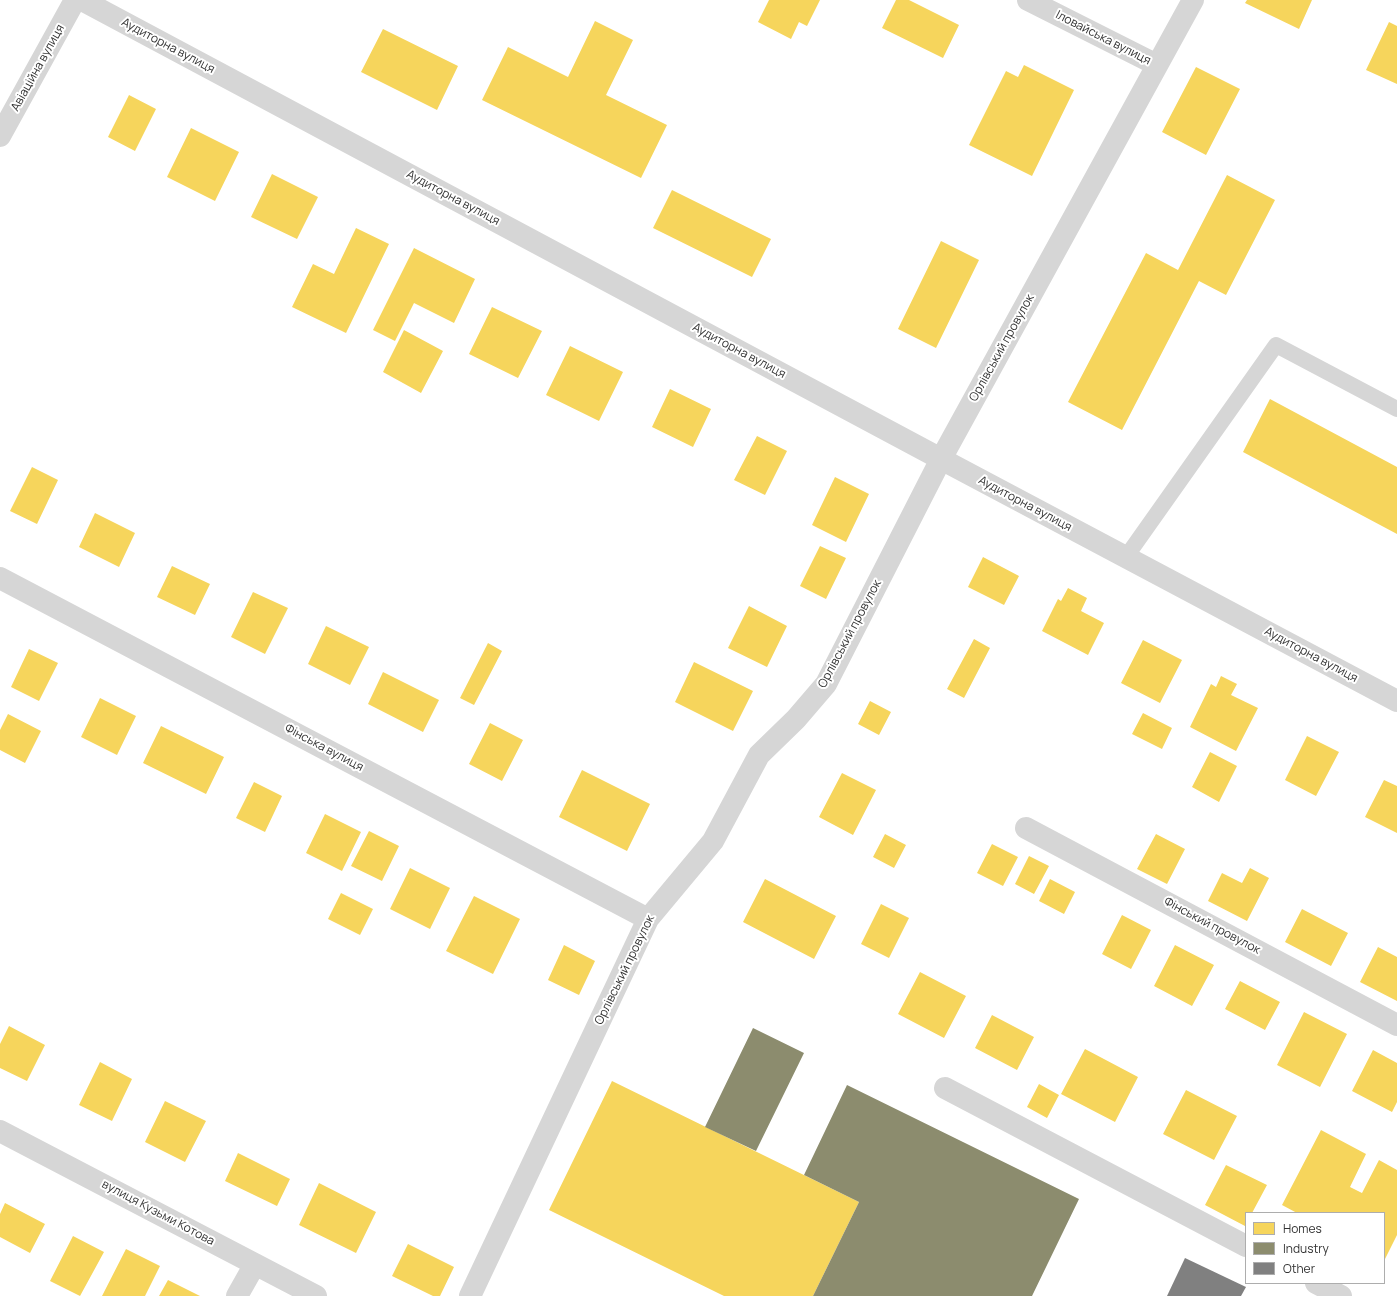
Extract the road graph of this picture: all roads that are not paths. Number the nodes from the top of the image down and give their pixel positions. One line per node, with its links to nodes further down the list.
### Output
1 (75, 0): 6 (street, Авіаційна вулиця)
2 (82, 0): 8 (street, Аудиторна вулиця)
3 (1028, 0): 5 (street, Іловайська вулиця)
4 (1193, 0): 5 (street, Орлівський провулок)
5 (1157, 65): 8 (street, Орлівський провулок)
6 (0, 136)
7 (1397, 409): 9 (lane)
8 (941, 459): 9 (street, Аудиторна вулиця); 13 (street, Орлівський провулок)
9 (1126, 557): 11 (street, Аудиторна вулиця)
10 (0, 578): 13 (street, Фінська вулиця)
11 (1397, 700)
12 (1026, 828): 14 (street, Фінський провулок)
13 (648, 918): 22 (street, Орлівський провулок)
14 (1397, 1025)
15 (945, 1088): 17 (street)
16 (0, 1131): 18 (street, вулиця Кузьми Котова)
17 (1245, 1245)
18 (255, 1264): 20 (street); 21 (street, вулиця Кузьми Котова)
19 (1318, 1284): 23 (street)
20 (237, 1296)
21 (316, 1296)
22 (470, 1296)
23 (1341, 1296)

